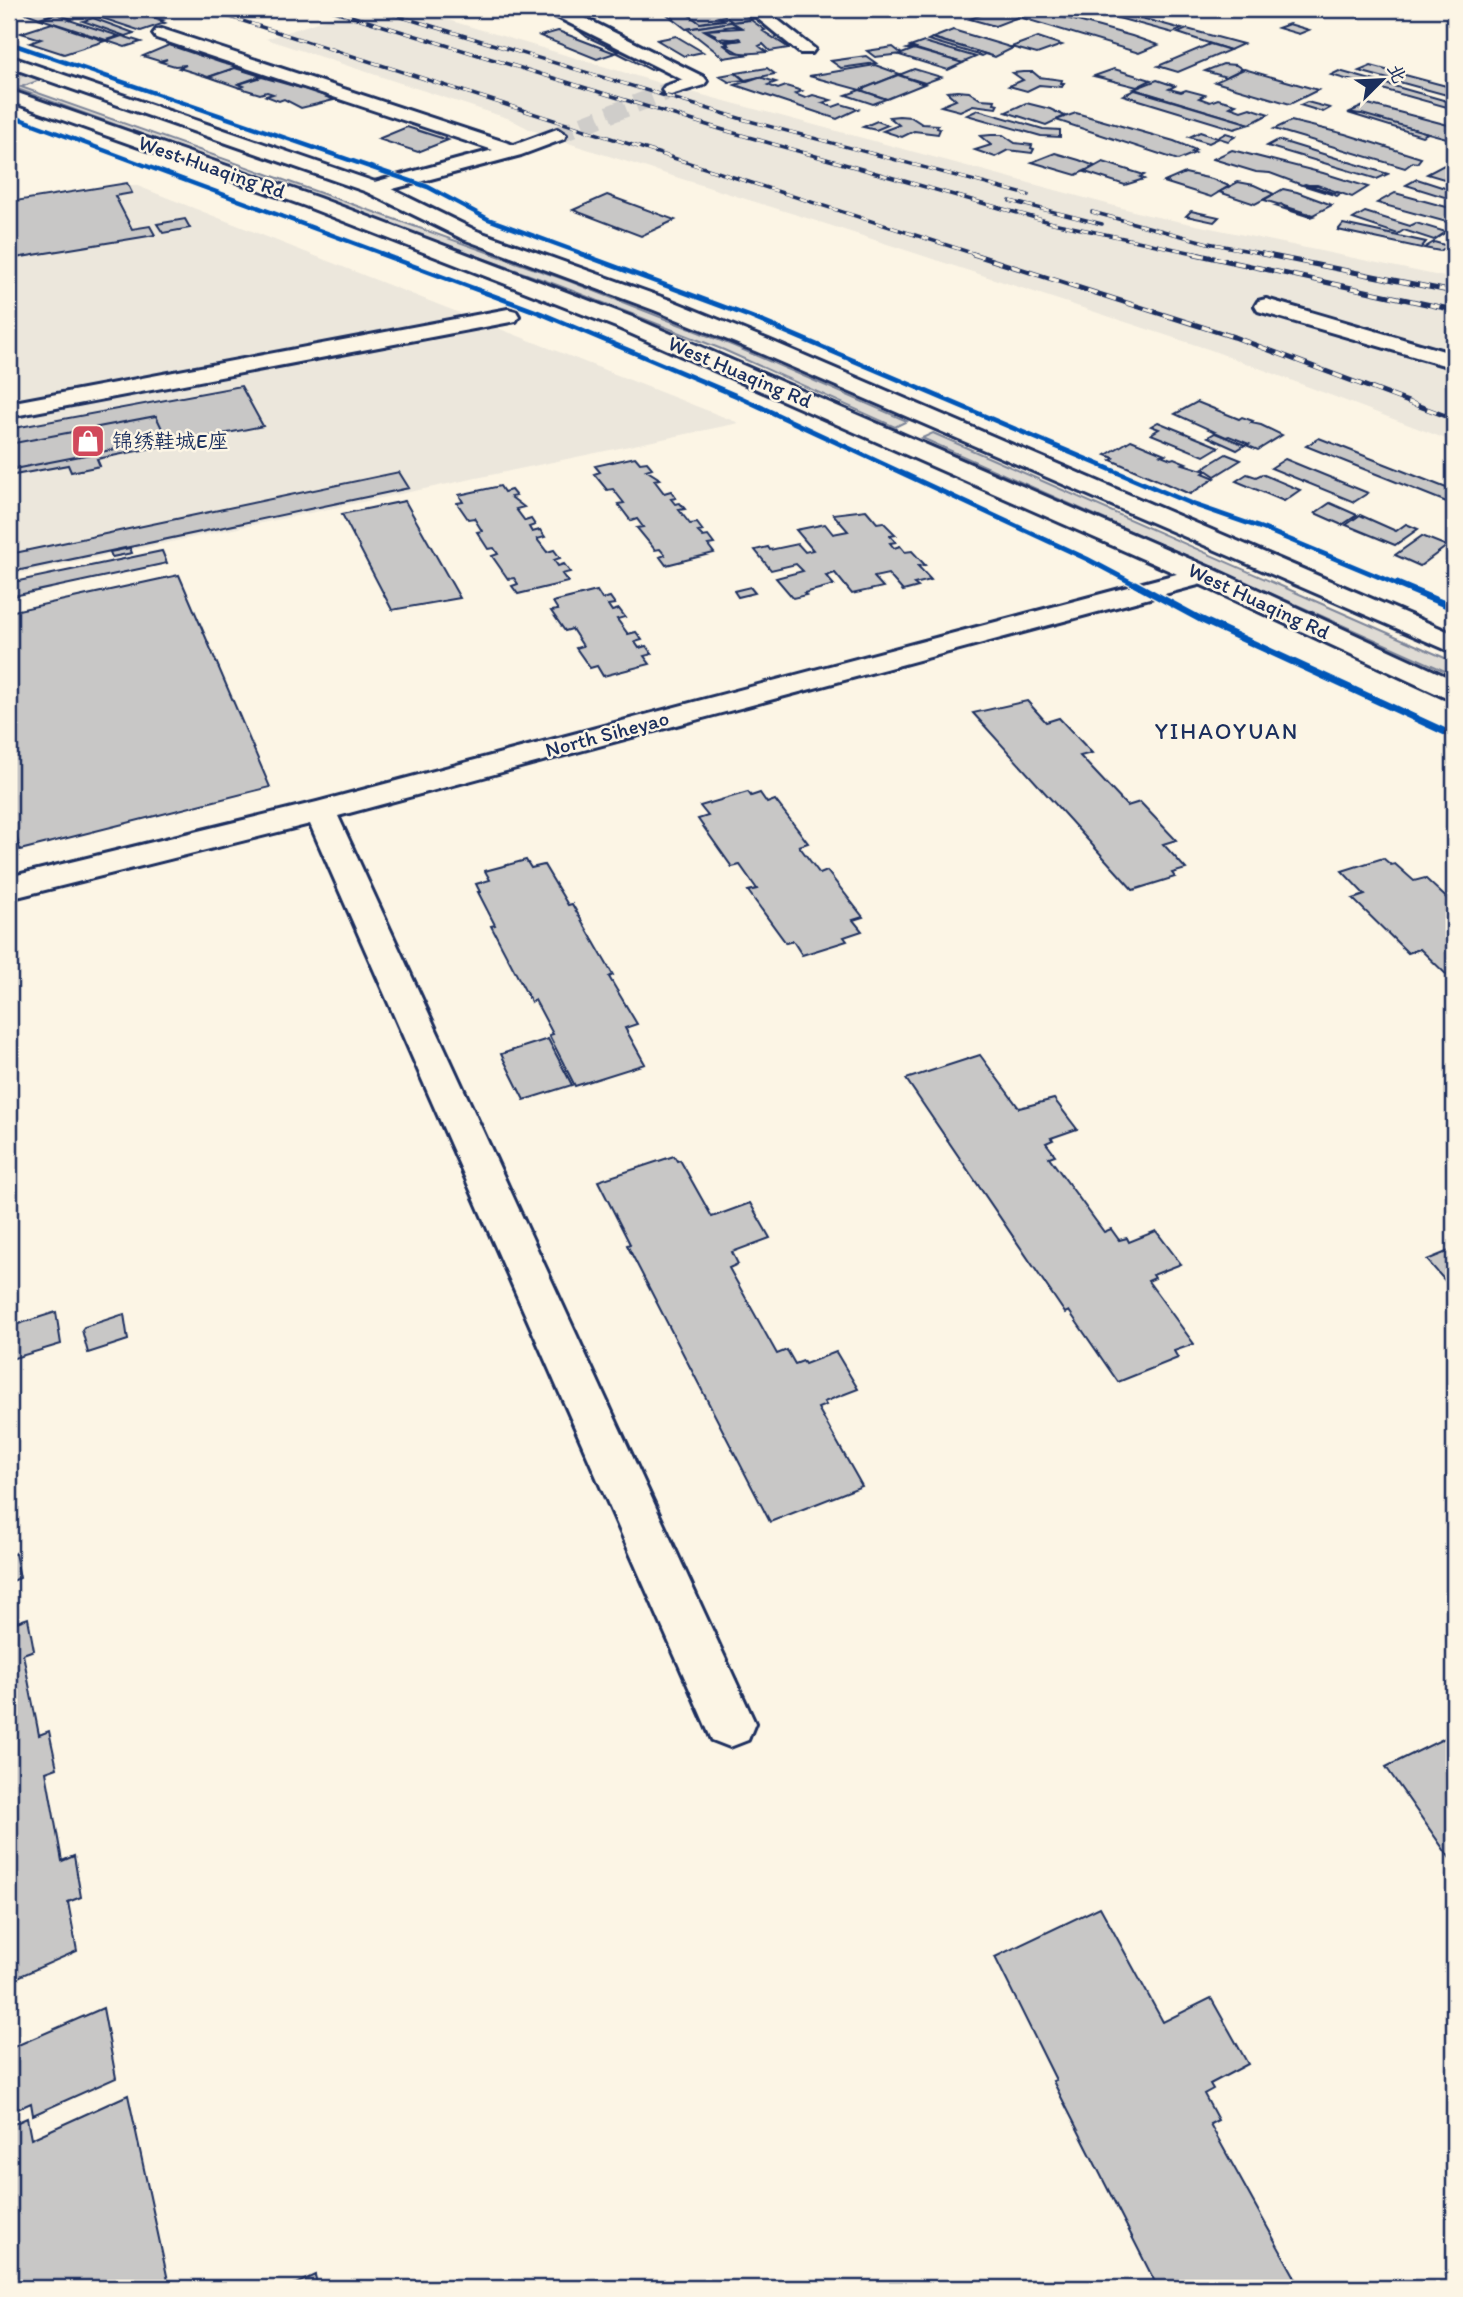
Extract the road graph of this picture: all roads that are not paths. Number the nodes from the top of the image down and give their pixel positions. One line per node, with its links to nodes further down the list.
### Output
1 (555, 9): 7 (main road)
2 (754, 9): 4 (main road)
3 (162, 34): 9 (main road)
4 (806, 49)
5 (9, 61): 10 (main road, West Huaqing Rd)
6 (14, 88): 11 (main road); 16 (main road, West Huaqing Rd)
7 (671, 90)
8 (557, 135): 9 (main road)
9 (514, 151): 10 (main road)
10 (374, 188): 11 (main road, West Huaqing Rd)
11 (470, 235): 17 (main road, West Huaqing Rd)
12 (1266, 306): 14 (main road)
13 (508, 316): 15 (main road)
14 (1454, 360)
15 (9, 410)
16 (1203, 575): 18 (main road, West Huaqing Rd); 19 (main road, North Siheyao)
17 (1454, 644)
18 (1454, 691)
19 (320, 811): 20 (main road, North Siheyao); 21 (main road)
20 (9, 888)
21 (730, 1723)

